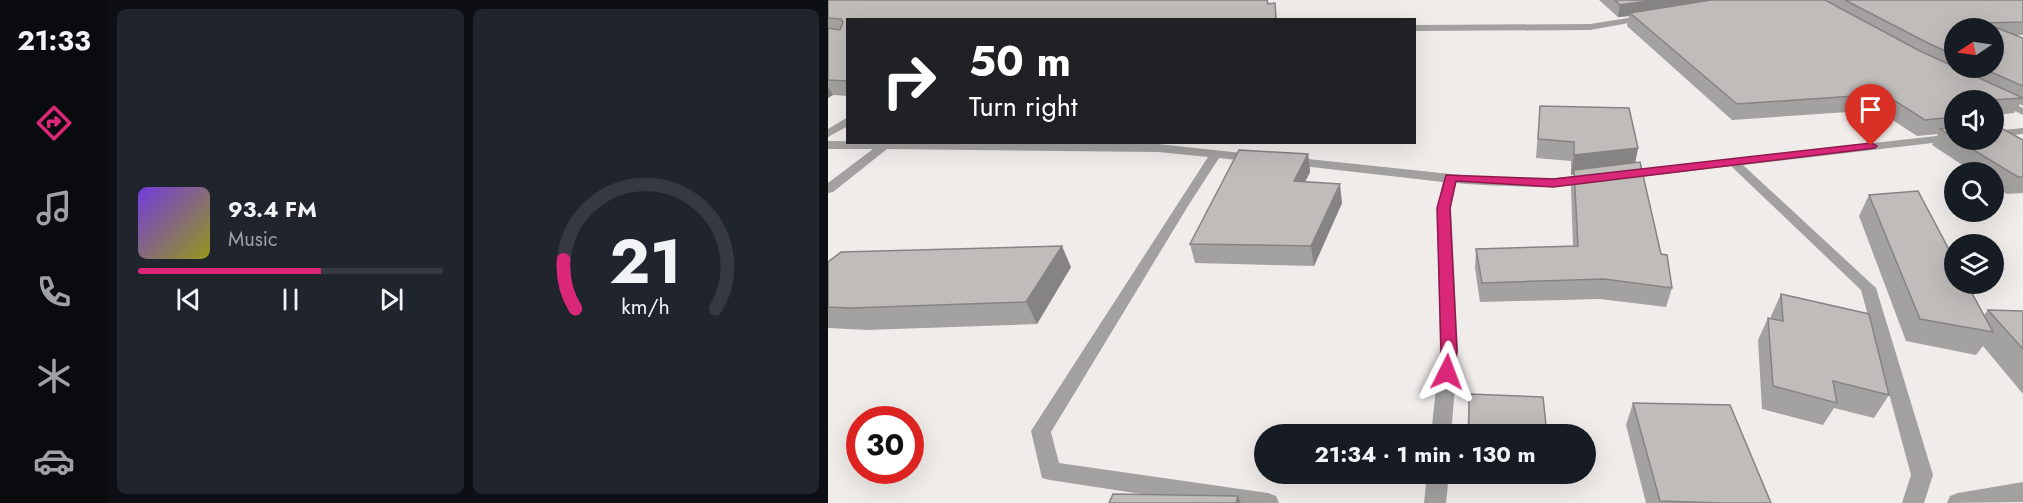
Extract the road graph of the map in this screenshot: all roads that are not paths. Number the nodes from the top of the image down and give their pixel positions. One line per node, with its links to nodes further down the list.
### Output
1 (1661, 15): 2 (street)
2 (1416, 28)
3 (2004, 102): 4 (street)
4 (2023, 112)
5 (846, 121): 8 (street)
6 (2022, 132): 7 (street)
7 (2004, 133)
8 (828, 134)
9 (1944, 138): 14 (street)
10 (828, 145): 12 (street)
11 (1159, 145): 12 (street); 13 (street)
12 (884, 146): 16 (street)
13 (1216, 154): 15 (street); 20 (street)
14 (1733, 162): 15 (street); 22 (street)
15 (1450, 177): 17 (street)
16 (828, 189)
17 (1442, 424)
18 (1437, 484): 21 (street)
19 (2023, 492): 23 (street)
20 (1268, 503)
21 (1435, 503)
22 (1913, 503)
23 (1958, 503)

